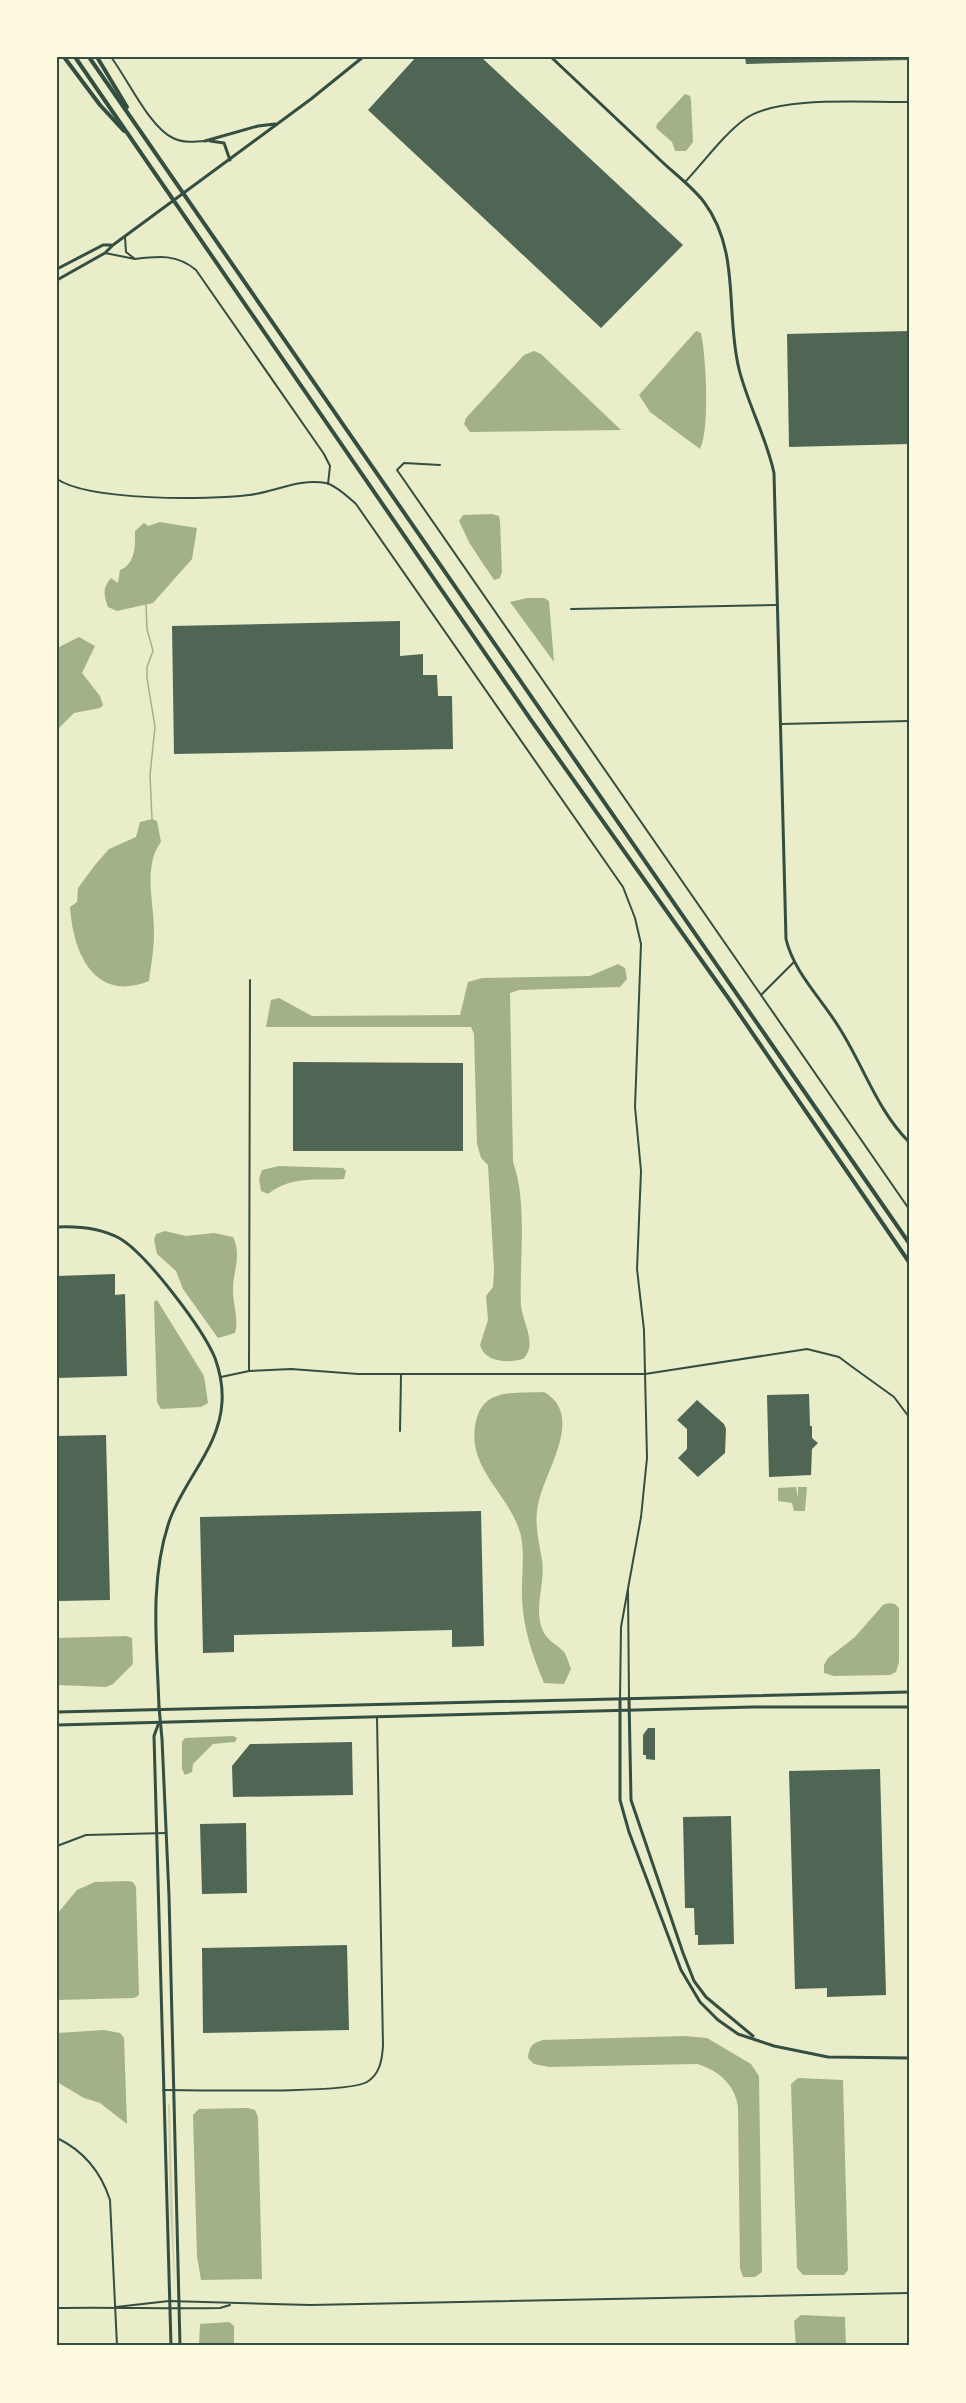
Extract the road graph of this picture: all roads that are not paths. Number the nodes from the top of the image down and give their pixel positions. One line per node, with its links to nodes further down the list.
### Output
1 (64, 57): 12 (highway)
2 (75, 57): 12 (highway)
3 (89, 57): 10 (highway)
4 (97, 57): 10 (highway)
5 (111, 57): 11 (street)
6 (363, 57): 9 (main road)
7 (551, 57): 14 (main road)
8 (909, 102): 14 (street)
9 (277, 123): 11 (main road); 13 (main road)
10 (144, 136): 34 (highway)
11 (205, 141): 13 (main road)
12 (136, 143): 35 (highway)
13 (230, 160): 15 (main road)
14 (685, 182): 24 (main road)
15 (125, 236): 16 (main road); 18 (street)
16 (113, 244): 17 (main road); 19 (main road)
17 (105, 253): 18 (street); 20 (main road)
18 (135, 259): 23 (street)
19 (57, 269)
20 (57, 280)
21 (440, 465): 30 (street)
22 (57, 479): 23 (street)
23 (328, 484): 38 (street)
24 (777, 605): 25 (street); 27 (main road)
25 (571, 609)
26 (909, 721): 27 (street)
27 (781, 724): 28 (main road)
28 (794, 962): 30 (street); 31 (main road)
29 (249, 980): 36 (street)
30 (760, 995): 32 (street)
31 (909, 1142)
32 (909, 1209)
33 (57, 1227): 39 (main road)
34 (909, 1243)
35 (909, 1262)
36 (249, 1371): 37 (street); 39 (street)
37 (401, 1374): 38 (street); 41 (street)
38 (645, 1374): 40 (street); 42 (street)
39 (220, 1377): 46 (main road)
40 (909, 1417)
41 (400, 1431)
42 (628, 1587): 44 (street); 45 (street)
43 (909, 1692): 45 (main road)
44 (620, 1699): 45 (main road); 46 (main road); 49 (main road)
45 (629, 1699): 48 (main road)
46 (159, 1707): 50 (main road); 52 (main road)
47 (909, 1707): 48 (main road)
48 (629, 1710): 49 (main road); 57 (main road)
49 (620, 1711): 51 (main road); 57 (main road)
50 (57, 1712)
51 (377, 1718): 52 (main road); 60 (street)
52 (159, 1722): 53 (main road); 54 (main road); 55 (main road)
53 (57, 1725)
54 (158, 1833): 55 (street); 56 (street); 59 (main road)
55 (166, 1833): 60 (main road)
56 (57, 1846)
57 (754, 2037): 58 (main road)
58 (909, 2058)
59 (164, 2090): 60 (street); 63 (main road)
60 (173, 2090): 64 (main road)
61 (57, 2138): 66 (street)
62 (909, 2293): 65 (street)
63 (169, 2301): 64 (street); 66 (street); 68 (main road)
64 (178, 2301): 65 (street); 69 (main road)
65 (232, 2304): 69 (street)
66 (116, 2307): 67 (street); 68 (street); 70 (street)
67 (57, 2308)
68 (170, 2309): 69 (street); 71 (main road)
69 (179, 2309): 72 (main road)
70 (117, 2346)
71 (171, 2346)
72 (180, 2346)

